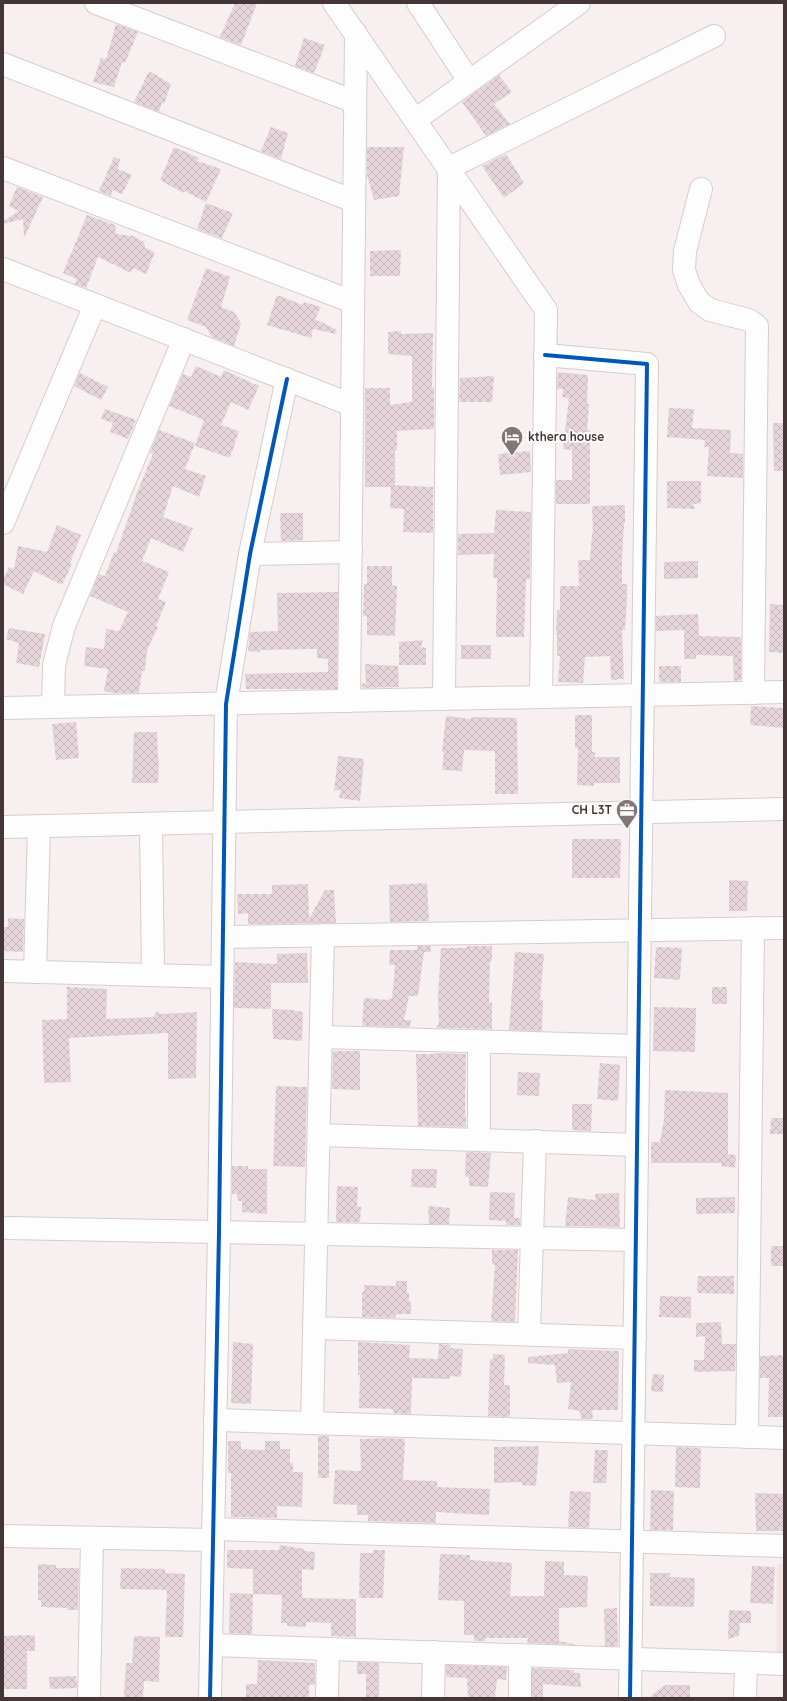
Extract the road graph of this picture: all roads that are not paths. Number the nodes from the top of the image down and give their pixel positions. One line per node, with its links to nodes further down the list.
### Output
1 (96, 3): 9 (street)
2 (334, 3): 5 (street)
3 (418, 3): 8 (street)
4 (579, 3): 8 (street)
5 (356, 34): 9 (street); 10 (street)
6 (714, 36): 12 (street)
7 (3, 64): 14 (street)
8 (469, 81): 10 (street)
9 (355, 102): 14 (street)
10 (415, 120): 12 (street)
11 (3, 168): 16 (street)
12 (449, 168): 19 (street); 29 (street)
13 (701, 189): 26 (street)
14 (354, 201): 16 (street)
15 (4, 271): 17 (street)
16 (353, 302): 21 (street)
17 (95, 305): 18 (street); 22 (street)
18 (184, 339): 20 (street); 32 (street)
19 (546, 355): 27 (street); 28 (street)
20 (286, 379): 21 (street); 24 (street)
21 (352, 405): 23 (street)
22 (3, 523)
23 (350, 552): 24 (street); 30 (street)
24 (250, 554): 31 (street)
25 (784, 692): 26 (street)
26 (752, 693): 27 (street)
27 (642, 695): 28 (street); 35 (street)
28 (541, 697): 29 (street)
29 (444, 699): 30 (street)
30 (349, 701): 31 (street)
31 (226, 704): 32 (street); 36 (street)
32 (53, 707): 33 (street)
33 (3, 708)
34 (784, 809): 35 (street)
35 (641, 813): 36 (street); 42 (street)
36 (225, 823): 37 (street); 44 (street)
37 (151, 824): 38 (street); 47 (street)
38 (39, 827): 39 (street); 46 (street)
39 (3, 828)
40 (753, 928): 41 (street); 42 (street); 67 (street)
41 (784, 928)
42 (640, 930): 43 (street); 51 (street)
43 (323, 935): 44 (street); 49 (street)
44 (223, 937): 48 (street)
45 (3, 971): 46 (street)
46 (35, 972): 47 (street)
47 (153, 975): 48 (street)
48 (222, 976): 57 (street)
49 (321, 1037): 50 (street); 52 (street)
50 (479, 1042): 51 (street); 53 (street)
51 (638, 1046): 55 (street)
52 (319, 1135): 53 (street); 58 (street)
53 (479, 1140): 54 (street)
54 (535, 1142): 55 (street); 59 (street)
55 (637, 1145): 60 (street)
56 (8, 1228): 57 (street)
57 (218, 1232): 58 (street); 64 (street)
58 (316, 1234): 59 (street); 61 (street)
59 (532, 1238): 60 (street); 62 (street)
60 (636, 1240): 63 (street)
61 (314, 1328): 62 (street); 65 (street)
62 (529, 1334): 63 (street)
63 (634, 1338): 66 (street)
64 (215, 1420): 65 (street); 69 (street)
65 (312, 1423): 66 (street)
66 (633, 1434): 67 (street); 72 (street)
67 (747, 1437): 68 (street)
68 (784, 1438)
69 (213, 1535): 71 (street); 72 (street); 74 (street)
70 (3, 1536): 71 (street)
71 (92, 1538): 81 (street)
72 (632, 1542): 73 (street); 78 (street)
73 (784, 1546)
74 (211, 1645): 75 (street); 82 (street)
75 (328, 1649): 76 (street); 83 (street)
76 (434, 1652): 77 (street); 84 (street)
77 (520, 1655): 78 (street); 85 (street)
78 (630, 1659): 79 (street); 86 (street)
79 (746, 1663): 80 (street); 87 (street)
80 (784, 1664)
81 (89, 1698)
82 (210, 1698)
83 (327, 1698)
84 (433, 1698)
85 (520, 1698)
86 (630, 1698)
87 (745, 1698)

